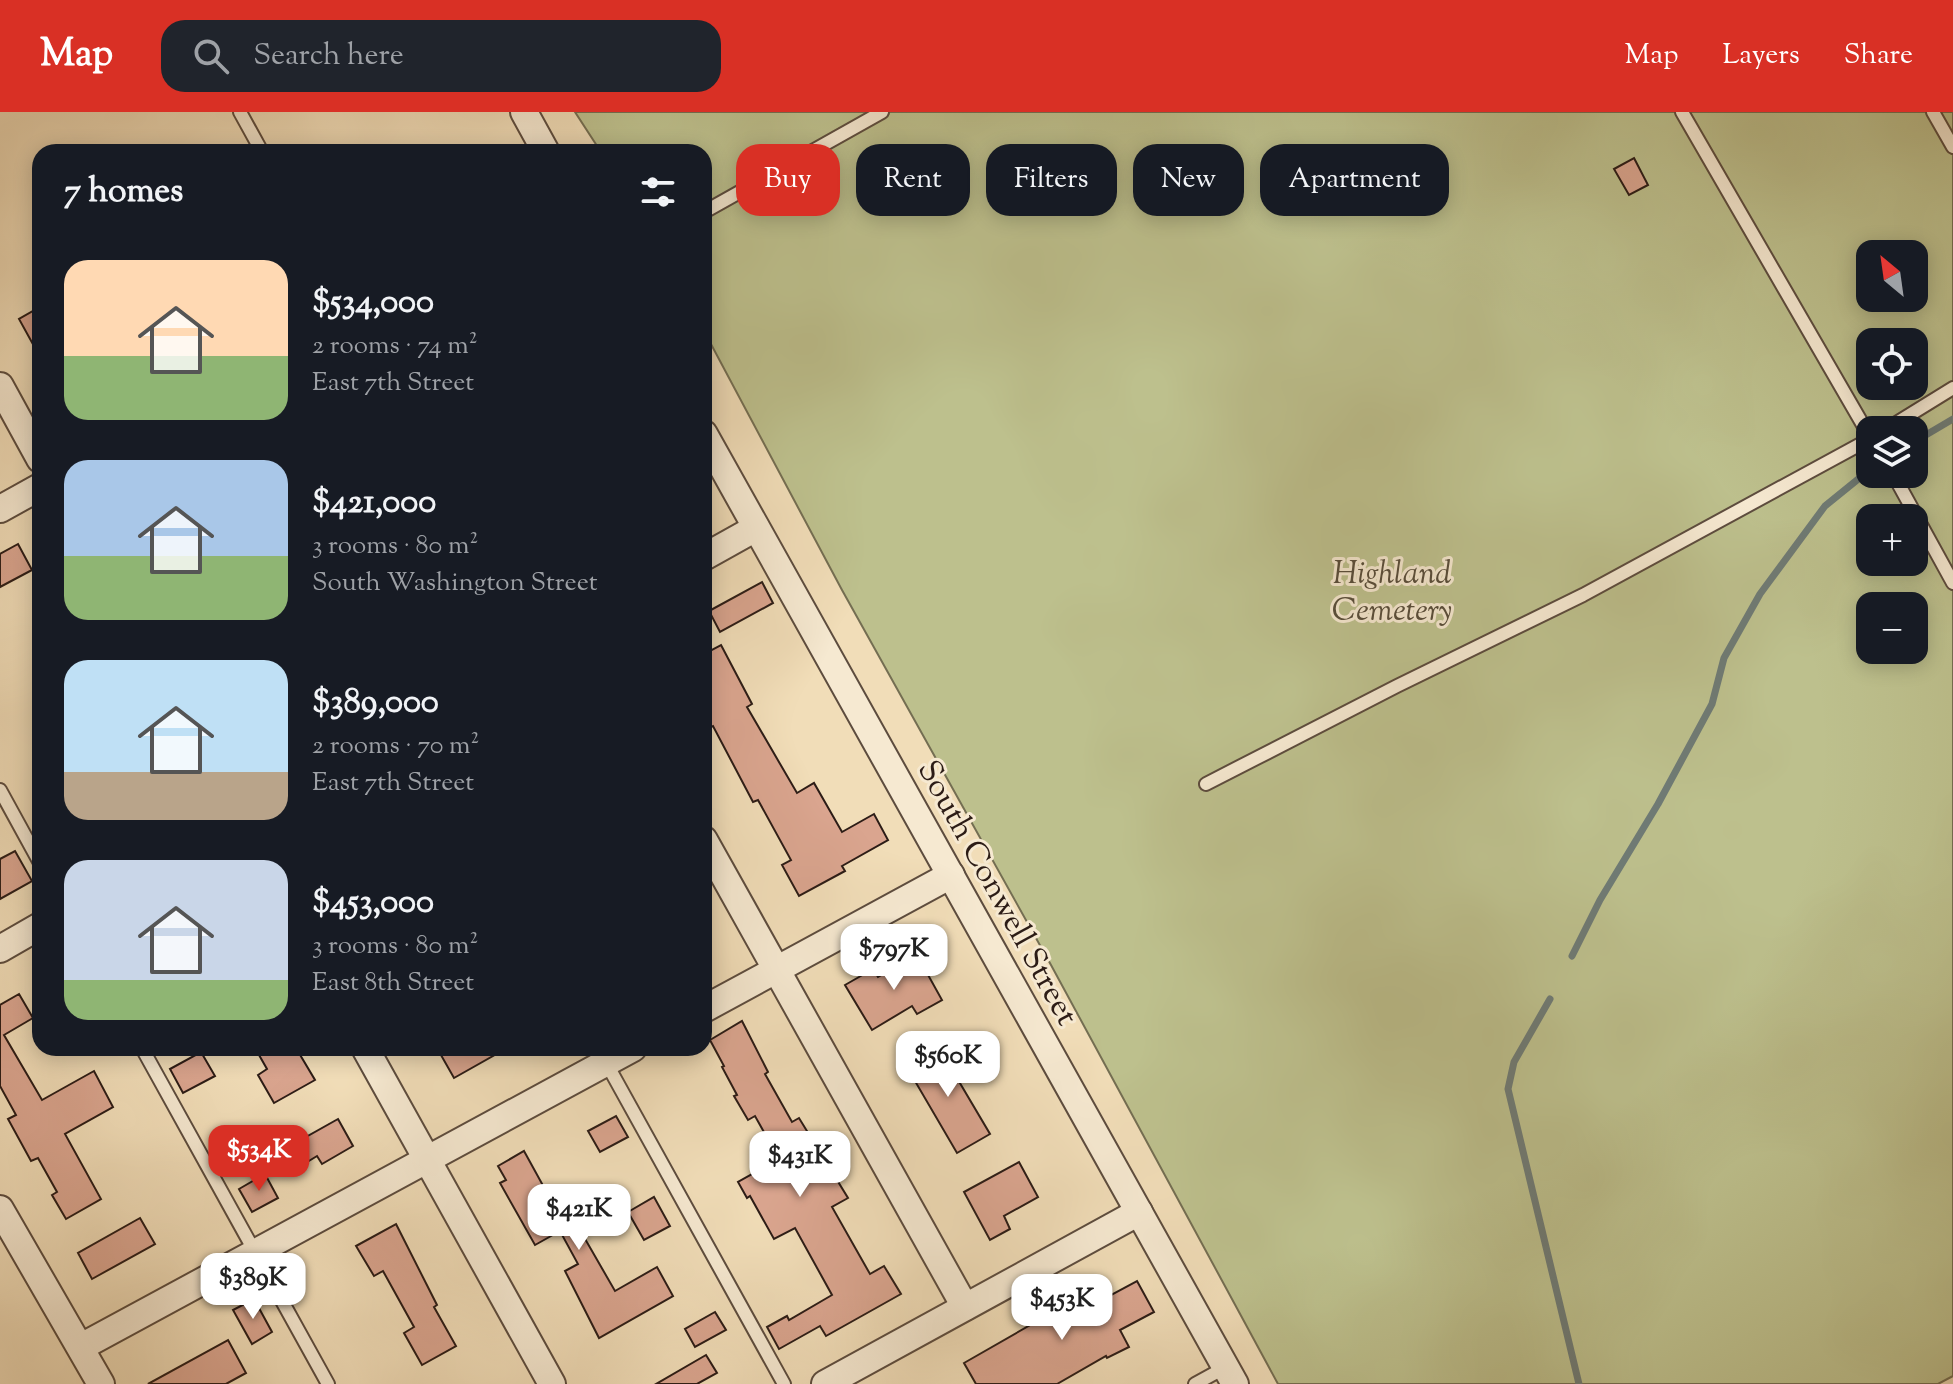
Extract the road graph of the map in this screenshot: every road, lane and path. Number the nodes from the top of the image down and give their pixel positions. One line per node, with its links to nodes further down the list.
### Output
1 (240, 112): 6 (lane)
2 (524, 112): 7 (street)
3 (882, 112): 9 (lane)
4 (1682, 112): 12 (lane)
5 (1933, 112): 8 (lane)
6 (258, 144)
7 (542, 144)
8 (1953, 147)
9 (712, 208)
10 (0, 386): 14 (street)
11 (1953, 388): 13 (lane)
12 (1857, 416)
13 (1908, 416)
14 (32, 444)
15 (1856, 446): 23 (lane)
16 (712, 448): 20 (street, South Conwell Street)
17 (1901, 488): 22 (lane)
18 (32, 491): 19 (street)
19 (0, 509)
20 (756, 528): 21 (street); 27 (street, South Conwell Street)
21 (712, 553)
22 (1953, 583)
23 (1206, 784)
24 (0, 790): 25 (lane)
25 (32, 848)
26 (712, 854): 30 (street)
27 (951, 875): 30 (street); 38 (street, South Conwell Street)
28 (32, 931): 29 (street)
29 (0, 949)
30 (778, 969): 31 (street); 40 (street)
31 (712, 1005)
32 (146, 1056): 39 (lane)
33 (370, 1056): 36 (street)
34 (600, 1056): 36 (street)
35 (603, 1056): 47 (lane)
36 (428, 1159): 39 (street); 46 (street)
37 (0, 1209): 41 (street)
38 (1139, 1212): 40 (street); 42 (street, South Conwell Street)
39 (255, 1252): 41 (street); 45 (lane)
40 (965, 1307): 43 (street)
41 (81, 1347): 44 (street)
42 (1231, 1376): 48 (lane)
43 (838, 1381)
44 (101, 1384)
45 (328, 1384)
46 (552, 1384)
47 (784, 1384)
48 (1195, 1384)

